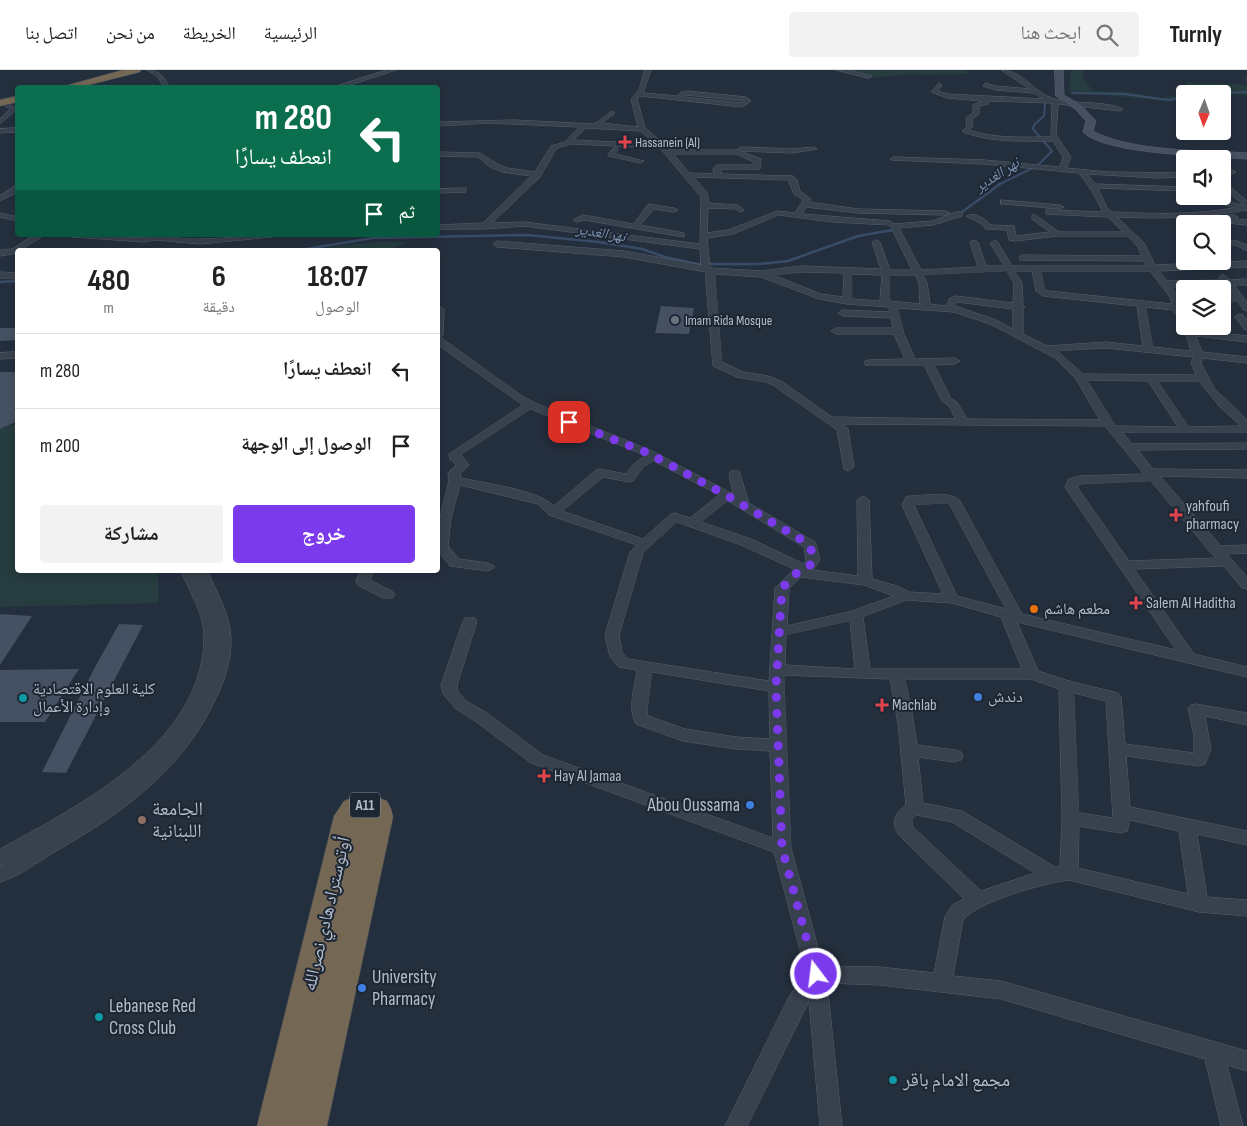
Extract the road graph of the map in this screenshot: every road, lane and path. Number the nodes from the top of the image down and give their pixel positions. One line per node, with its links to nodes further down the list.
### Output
1 (136, 70): 10 (highway)
2 (150, 70): 11 (street)
3 (393, 70): 12 (street)
4 (648, 70): 16 (street)
5 (839, 70): 9 (street)
6 (1004, 70): 15 (street)
7 (1059, 70): 20 (street)
8 (1068, 70): 20 (street)
9 (869, 76)
10 (74, 85)
11 (165, 85)
12 (343, 85)
13 (939, 85): 18 (street)
14 (985, 85): 15 (street)
15 (1036, 91): 20 (street)
16 (637, 94): 17 (street); 27 (street)
17 (680, 98): 17 (street)
18 (985, 99): 20 (street); 33 (street)
19 (15, 100): 21 (highway)
20 (1064, 101): 22 (street); 34 (street); 45 (street)
21 (1, 103): 24 (street)
22 (1120, 109)
23 (612, 112): 26 (street)
24 (4, 119)
25 (440, 124): 29 (street)
26 (609, 128): 27 (street); 29 (street)
27 (642, 129): 38 (street)
28 (15, 130): 30 (street)
29 (584, 130): 36 (street)
30 (0, 131)
31 (596, 136): 37 (street)
32 (629, 137): 37 (street)
33 (1011, 139): 34 (street); 35 (street)
34 (1048, 139): 51 (street)
35 (982, 140)
36 (568, 142): 37 (street); 53 (street)
37 (618, 143): 38 (street); 39 (street); 49 (street)
38 (660, 146): 42 (street)
39 (592, 148)
40 (814, 149): 41 (street)
41 (708, 151): 42 (street); 50 (street)
42 (669, 152): 48 (street)
43 (440, 154): 53 (street)
44 (694, 155): 48 (street)
45 (1247, 156)
46 (731, 159): 50 (street)
47 (894, 159): 51 (street)
48 (676, 160): 54 (street)
49 (640, 161)
50 (728, 167): 55 (street)
51 (1062, 170): 52 (street)
52 (1082, 172): 56 (street); 57 (street)
53 (537, 175): 84 (street)
54 (688, 175): 55 (street); 67 (street)
55 (718, 175): 65 (street)
56 (1176, 175)
57 (1092, 186): 60 (street); 72 (street)
58 (15, 190): 63 (street)
59 (463, 190): 62 (street)
60 (1176, 190)
61 (1231, 190): 68 (street)
62 (440, 191)
63 (0, 199)
64 (1004, 202): 72 (street)
65 (804, 204): 73 (street); 76 (street)
66 (1231, 204): 68 (street)
67 (704, 205): 70 (street); 94 (street)
68 (1246, 209): 72 (street); 82 (street)
69 (674, 210): 85 (street)
70 (740, 210)
71 (1049, 212): 72 (street)
72 (1106, 212): 89 (street)
73 (946, 213)
74 (959, 214): 118 (street)
75 (0, 215): 79 (street)
76 (797, 215): 81 (street); 94 (street)
77 (970, 216): 87 (street)
78 (1035, 217): 88 (street)
79 (15, 218)
80 (577, 220): 85 (street)
81 (890, 223)
82 (1247, 224)
83 (440, 227): 84 (street)
84 (483, 227): 94 (street)
85 (634, 227): 94 (street)
86 (970, 227): 87 (street)
87 (989, 227): 88 (street)
88 (1057, 234): 89 (street)
89 (1131, 234): 106 (street)
90 (37, 237): 101 (street)
91 (101, 237): 92 (street)
92 (159, 237): 93 (street)
93 (251, 237)
94 (698, 237): 109 (street)
95 (876, 242): 117 (street)
96 (974, 242): 112 (street)
97 (994, 243): 113 (street)
98 (1014, 243): 105 (street)
99 (1231, 243): 102 (street)
100 (496, 244): 109 (street)
101 (19, 248)
102 (1247, 248)
103 (15, 250): 104 (street)
104 (0, 254)
105 (1023, 258): 106 (street); 114 (street)
106 (1148, 259): 110 (street)
107 (1247, 264): 108 (street)
108 (1231, 265)
109 (707, 267): 119 (street); 168 (street)
110 (1152, 268): 111 (street); 114 (street); 126 (street)
111 (1174, 268): 122 (street)
112 (982, 269): 113 (street); 118 (street)
113 (1011, 269): 114 (street); 135 (street)
114 (1033, 269): 133 (street)
115 (1215, 270): 123 (street)
116 (848, 271): 117 (street); 119 (street); 131 (street)
117 (886, 272): 118 (street); 132 (street)
118 (918, 273): 134 (street)
119 (762, 274): 131 (street)
120 (0, 275): 121 (street)
121 (15, 276)
122 (1182, 280)
123 (1225, 280)
124 (1231, 282): 125 (street)
125 (1247, 282)
126 (1164, 284): 127 (street); 129 (street)
127 (1176, 285)
128 (1231, 286): 130 (street)
129 (1175, 297)
130 (1242, 298): 138 (street)
131 (847, 301): 132 (street)
132 (889, 303): 134 (street); 140 (street)
133 (1142, 304): 136 (street); 151 (street)
134 (925, 305): 137 (street)
135 (1020, 307): 137 (street); 145 (street)
136 (1176, 307)
137 (950, 308): 145 (street)
138 (1247, 308)
139 (843, 313): 140 (street)
140 (895, 315): 144 (street)
141 (1247, 317): 142 (street)
142 (1247, 327)
143 (836, 331): 144 (street)
144 (898, 331): 160 (street)
145 (1018, 335): 150 (street)
146 (1191, 335): 154 (street)
147 (1221, 335): 148 (street)
148 (1247, 339)
149 (440, 343): 165 (street)
150 (1046, 349): 151 (street); 162 (street)
151 (1148, 350): 154 (street)
152 (15, 355): 153 (street)
153 (0, 356)
154 (1198, 356): 157 (street); 163 (street)
155 (15, 359): 156 (street)
156 (0, 360)
157 (1247, 360)
158 (927, 361): 159 (street); 160 (street); 169 (street)
159 (955, 361)
160 (911, 362): 161 (street)
161 (869, 363)
162 (1080, 377): 164 (street); 171 (street)
163 (1202, 378): 164 (street); 166 (street)
164 (1152, 379): 173 (street)
165 (530, 404): 176 (street); 181 (street)
166 (1228, 410): 167 (street); 170 (street)
167 (1247, 410)
168 (830, 420): 169 (street); 177 (street)
169 (963, 422): 171 (street)
170 (1247, 425)
171 (1111, 426): 173 (street); 175 (street)
172 (1247, 429): 173 (street)
173 (1186, 430)
174 (1247, 446): 175 (street)
175 (1128, 447): 180 (street)
176 (654, 456): 182 (street); 185 (street)
177 (848, 467)
178 (735, 474): 184 (street)
179 (1247, 474): 180 (street)
180 (1151, 475): 191 (street); 193 (street)
181 (455, 481): 185 (street); 187 (street)
182 (726, 495): 184 (street); 186 (street)
183 (863, 500): 199 (street)
184 (744, 506): 195 (street)
185 (554, 512): 188 (street)
186 (693, 522): 188 (street); 195 (street)
187 (440, 542)
188 (645, 544): 210 (street)
189 (440, 548): 194 (street)
190 (1247, 549): 191 (street)
191 (1216, 550): 192 (street)
192 (1226, 562): 193 (street); 200 (street)
193 (1126, 565): 209 (street)
194 (488, 567)
195 (802, 570): 199 (street); 208 (street)
196 (190, 573): 201 (street)
197 (200, 573): 201 (street)
198 (367, 573): 202 (street)
199 (865, 581): 203 (street)
200 (1247, 585)
201 (202, 588): 223 (street)
202 (388, 595)
203 (906, 596): 204 (street); 205 (street)
204 (952, 599): 206 (street); 206 (street)
205 (856, 615): 208 (street); 213 (street)
206 (1012, 616): 209 (street); 215 (street)
207 (470, 621): 229 (street)
208 (780, 632): 211 (street)
209 (1189, 658): 212 (street)
210 (645, 668): 217 (street); 219 (street)
211 (778, 670): 213 (street); 217 (street)
212 (1247, 672)
213 (863, 674): 214 (street)
214 (896, 674): 215 (street); 221 (street)
215 (1032, 674): 216 (street)
216 (1066, 686): 220 (street); 226 (street)
217 (776, 687): 219 (street)
218 (1247, 719): 220 (street)
219 (776, 745): 229 (street)
220 (1118, 749): 225 (street)
221 (908, 750): 222 (street); 224 (street)
222 (954, 756)
223 (121, 793): 230 (street); 232 (street)
224 (916, 808): 231 (street); 233 (street)
225 (1122, 812): 226 (street); 227 (street)
226 (1071, 818): 231 (street)
227 (1187, 825): 228 (street); 234 (street)
228 (1247, 838)
229 (782, 848): 236 (street)
230 (0, 858)
231 (1061, 874): 233 (street); 234 (street)
232 (0, 875)
233 (978, 900): 237 (street)
234 (1199, 904): 235 (street)
235 (1247, 908)
236 (816, 974): 237 (street); 242 (street); 243 (street)
237 (941, 983): 238 (street)
238 (1213, 1050): 239 (street); 244 (street)
239 (1247, 1062)
240 (277, 1126): 241 (highway, أوتوستراد هادي نصرالله / A11)
241 (307, 1126)
242 (736, 1126)
243 (831, 1126)
244 (1232, 1126)

